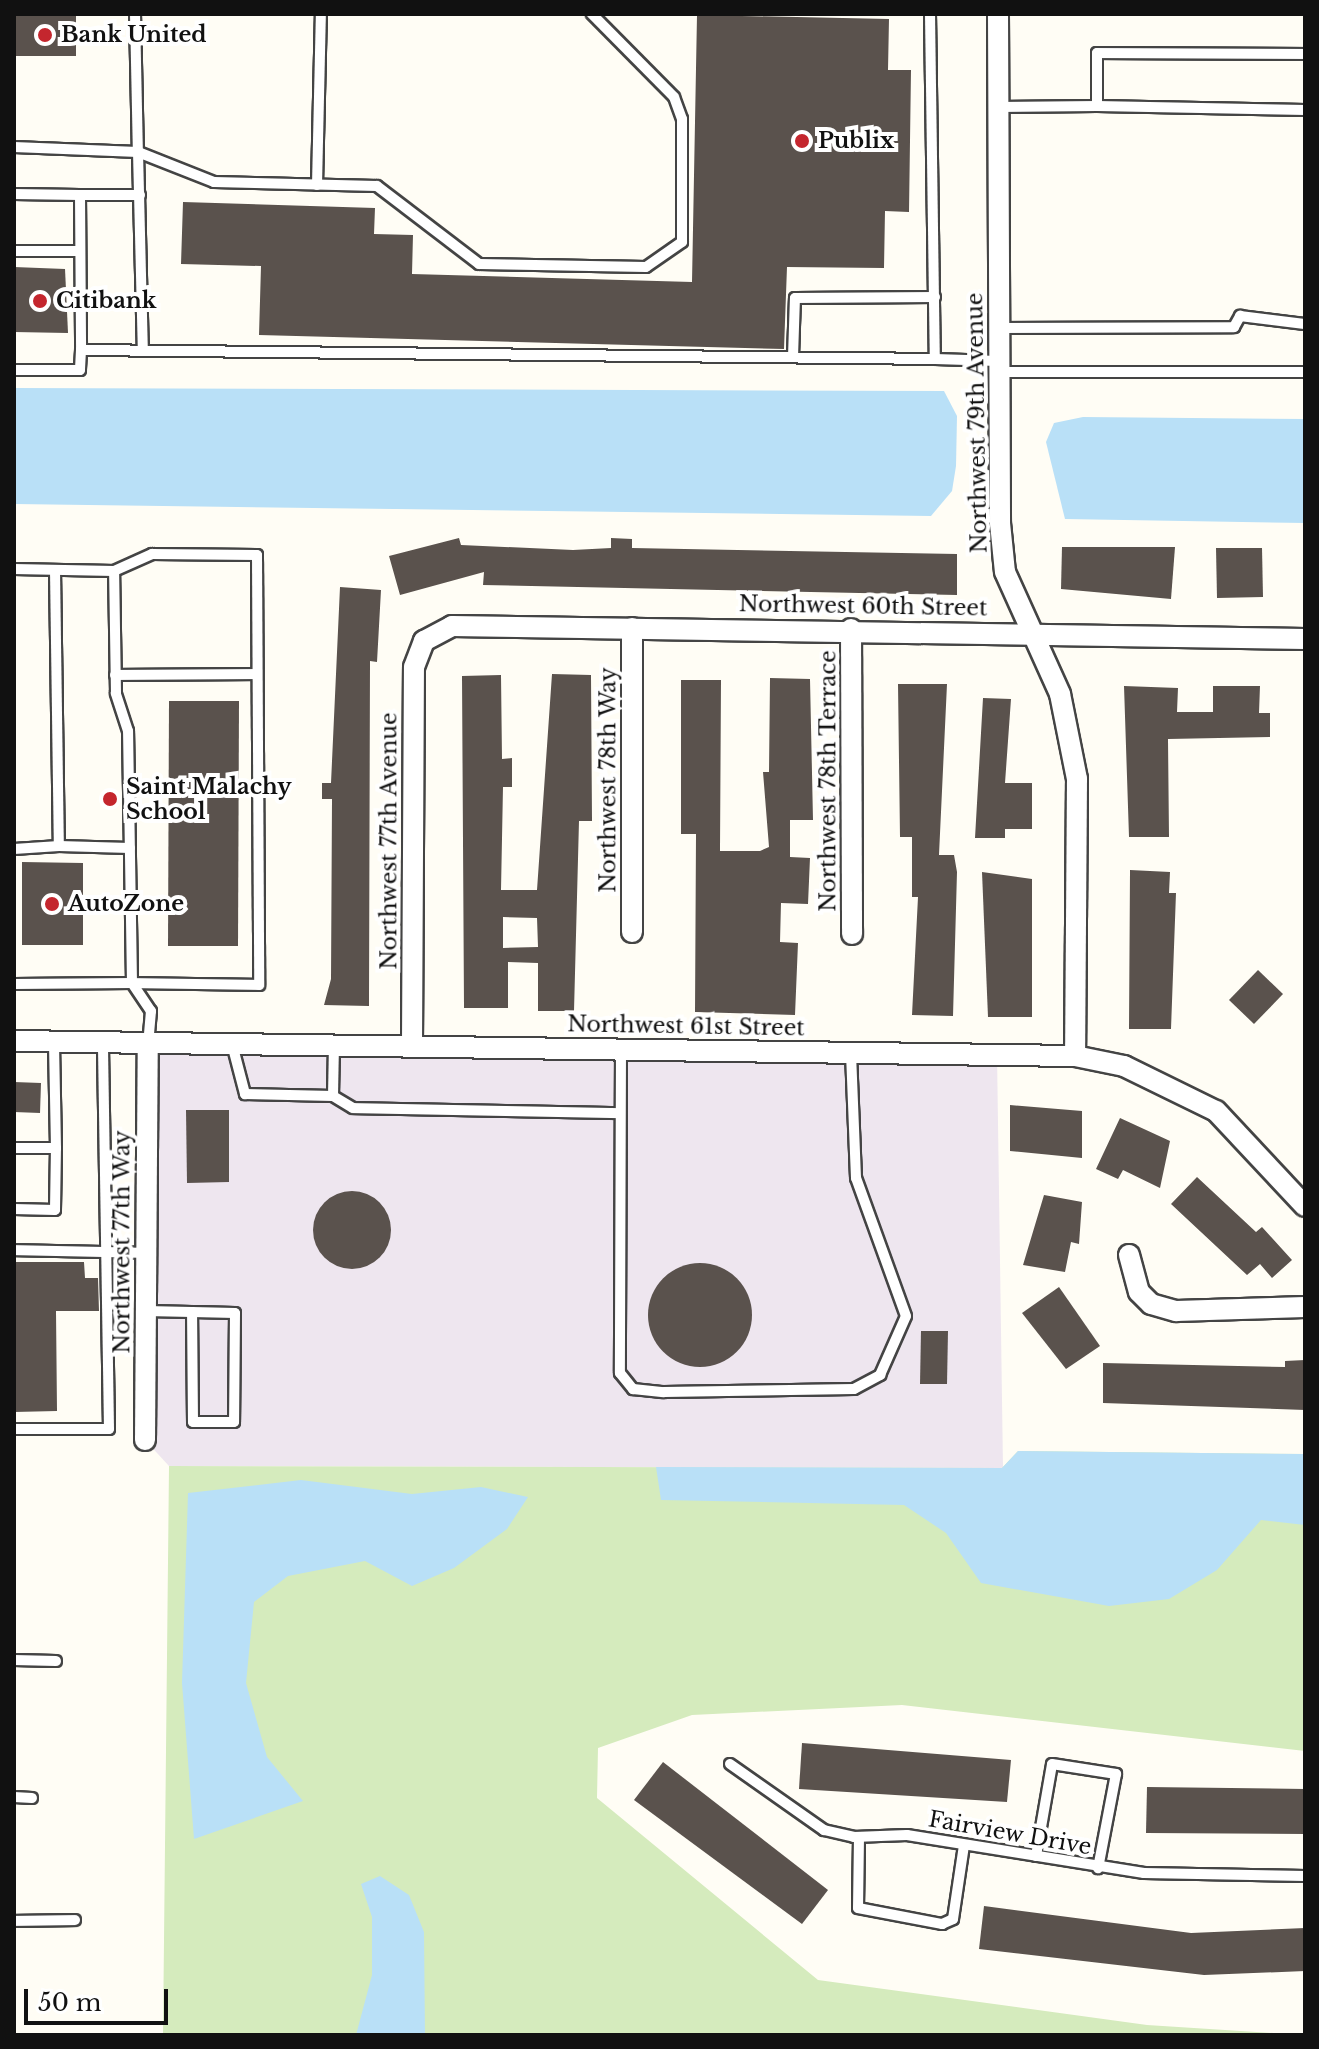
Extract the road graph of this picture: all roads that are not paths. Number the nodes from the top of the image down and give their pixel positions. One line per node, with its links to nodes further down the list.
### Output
1 (135, 14): 11 (lane)
2 (321, 14): 12 (lane)
3 (592, 14): 12 (lane)
4 (930, 14): 18 (lane)
5 (998, 14): 8 (street, Northwest 79th Avenue)
6 (1305, 54): 7 (lane)
7 (1097, 106): 8 (lane); 9 (lane)
8 (998, 107): 20 (street, Northwest 79th Avenue)
9 (1305, 110)
10 (14, 147): 11 (lane)
11 (138, 152): 12 (lane); 15 (lane)
12 (317, 185)
13 (14, 194): 14 (lane)
14 (80, 195): 15 (lane); 17 (lane)
15 (140, 195): 22 (lane)
16 (14, 251): 17 (lane)
17 (80, 251): 21 (lane)
18 (935, 297): 23 (lane); 24 (lane)
19 (1305, 324): 20 (lane)
20 (998, 328): 25 (street, Northwest 79th Avenue)
21 (81, 350): 22 (lane); 26 (lane)
22 (143, 351): 23 (lane)
23 (793, 357): 24 (lane)
24 (935, 359): 25 (lane)
25 (998, 366): 27 (lane); 33 (street, Northwest 79th Avenue)
26 (14, 370)
27 (1305, 372)
28 (14, 569): 29 (lane)
29 (55, 570): 30 (lane); 38 (lane)
30 (114, 571): 36 (lane); 37 (lane)
31 (632, 628): 32 (street, Northwest 60th Street); 35 (street, Northwest 60th Street); 41 (street, Northwest 78th Way)
32 (851, 629): 33 (street, Northwest 60th Street); 42 (street, Northwest 78th Terrace)
33 (1027, 633): 34 (street, Northwest 60th Street); 54 (street, Northwest 79th Avenue)
34 (1305, 639)
35 (424, 641): 49 (street, Northwest 77th Avenue)
36 (257, 674): 37 (lane); 43 (lane)
37 (115, 675): 39 (lane)
38 (59, 846): 39 (lane); 40 (lane)
39 (130, 848): 43 (lane)
40 (14, 849)
41 (632, 932)
42 (852, 934)
43 (132, 983): 44 (lane); 50 (lane)
44 (14, 984)
45 (14, 1041): 46 (street, Northwest 61st Street)
46 (54, 1042): 47 (street, Northwest 61st Street); 58 (lane)
47 (103, 1043): 50 (street, Northwest 61st Street); 62 (lane)
48 (334, 1043): 49 (street, Northwest 61st Street); 51 (street, Northwest 61st Street); 55 (lane)
49 (412, 1043): 52 (street, Northwest 61st Street)
50 (148, 1044): 51 (street, Northwest 61st Street); 63 (street, Northwest 77th Way)
51 (232, 1044): 55 (lane)
52 (621, 1050): 53 (street, Northwest 61st Street); 56 (lane)
53 (851, 1053): 54 (street, Northwest 61st Street); 56 (lane)
54 (1075, 1056): 59 (street, Northwest 61st Street)
55 (333, 1096): 56 (lane)
56 (619, 1113)
57 (14, 1148): 58 (lane)
58 (56, 1148): 60 (lane)
59 (1305, 1206)
60 (14, 1209)
61 (14, 1250): 62 (lane)
62 (109, 1252): 63 (lane); 68 (lane)
63 (146, 1253): 66 (street, Northwest 77th Way)
64 (1129, 1255): 65 (street)
65 (1305, 1307)
66 (146, 1311): 67 (lane); 69 (street, Northwest 77th Way)
67 (192, 1312): 67 (lane)
68 (14, 1429)
69 (145, 1440)
70 (14, 1660): 71 (lane)
71 (56, 1661)
72 (730, 1764): 75 (lane, Fairview Drive)
73 (14, 1797): 74 (lane)
74 (32, 1798)
75 (859, 1837): 76 (lane, Fairview Drive); 76 (lane)
76 (964, 1845): 77 (lane, Fairview Drive)
77 (1036, 1856): 78 (lane, Fairview Drive); 78 (lane)
78 (1098, 1868): 79 (lane, Fairview Drive)
79 (1305, 1876)
80 (75, 1920): 81 (lane)
81 (14, 1921)

